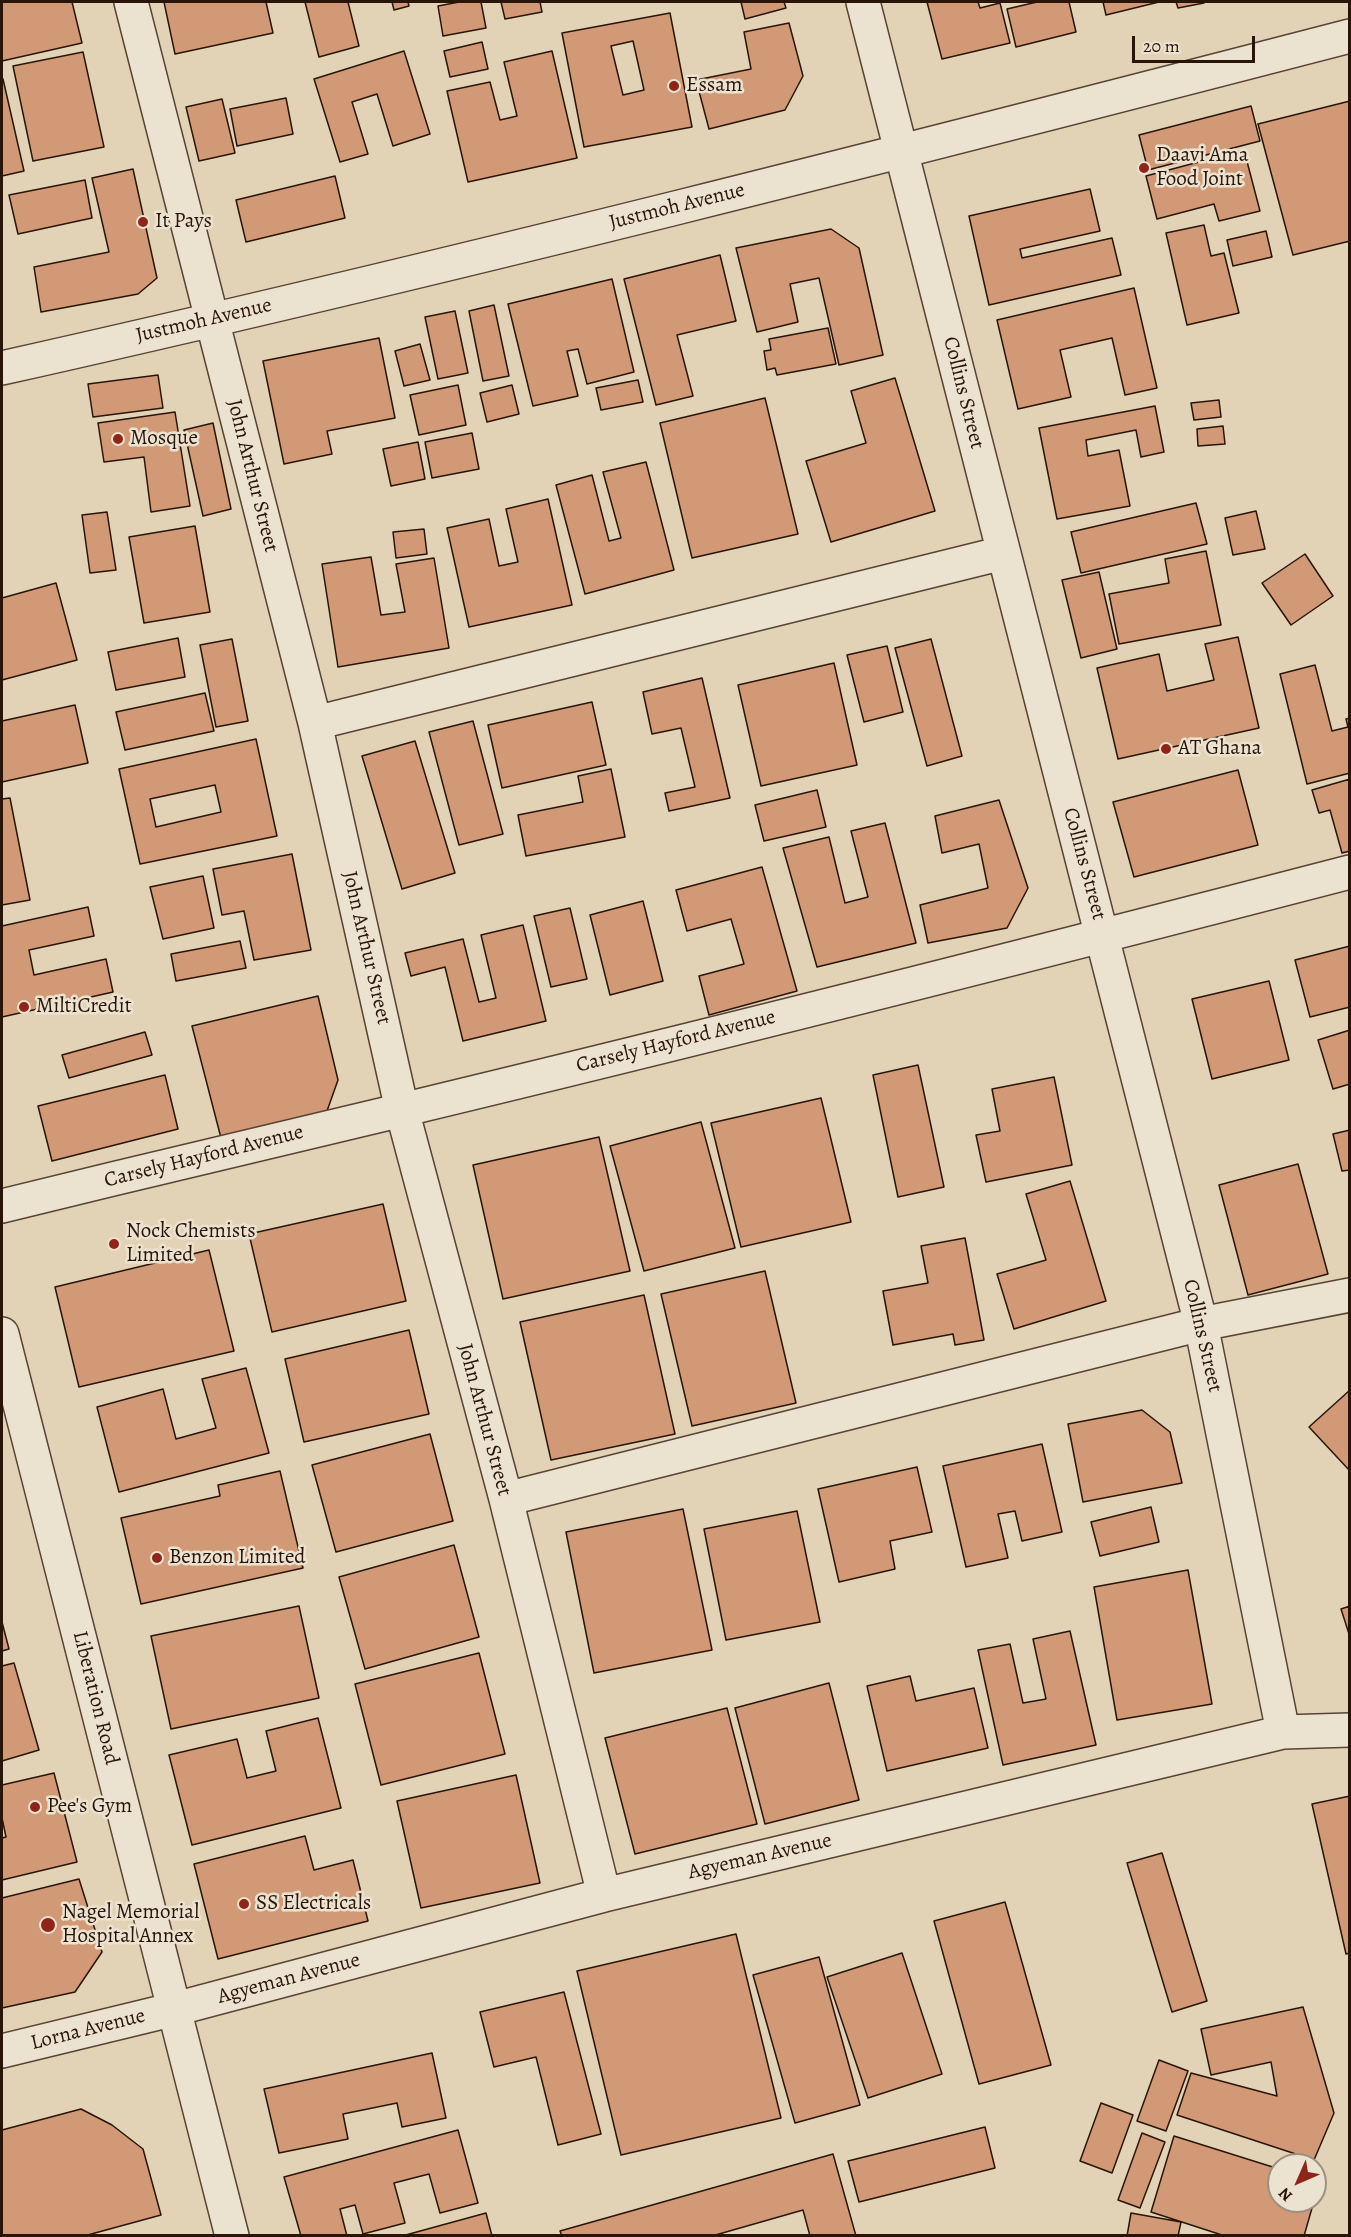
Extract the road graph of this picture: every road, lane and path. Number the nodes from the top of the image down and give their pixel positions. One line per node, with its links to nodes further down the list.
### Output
1 (131, 2): 5 (street, John Arthur Street)
2 (863, 2): 4 (street, Collins Street)
3 (1350, 36): 4 (street, Justmoh Avenue)
4 (903, 152): 5 (street, Justmoh Avenue); 7 (street, Collins Street)
5 (212, 319): 6 (street, Justmoh Avenue); 8 (street, John Arthur Street)
6 (2, 368)
7 (1003, 553): 8 (street); 10 (street, Collins Street)
8 (315, 723): 11 (street, John Arthur Street)
9 (1350, 872): 10 (street, Carsely Hayford Avenue)
10 (1103, 936): 11 (street, Carsely Hayford Avenue); 14 (street, Collins Street)
11 (402, 1110): 12 (street, Carsely Hayford Avenue); 16 (street, John Arthur Street)
12 (2, 1206)
13 (1350, 1294): 14 (street)
14 (1202, 1324): 16 (street); 18 (street, Collins Street)
15 (2, 1334): 20 (street, Liberation Road)
16 (506, 1499): 19 (street, John Arthur Street)
17 (1350, 1730): 18 (street, Agyeman Avenue)
18 (1283, 1732): 19 (street, Agyeman Avenue)
19 (604, 1895): 20 (street, Agyeman Avenue)
20 (175, 2009): 21 (street, Lorna Avenue); 22 (street, Liberation Road)
21 (2, 2051)
22 (232, 2235)

